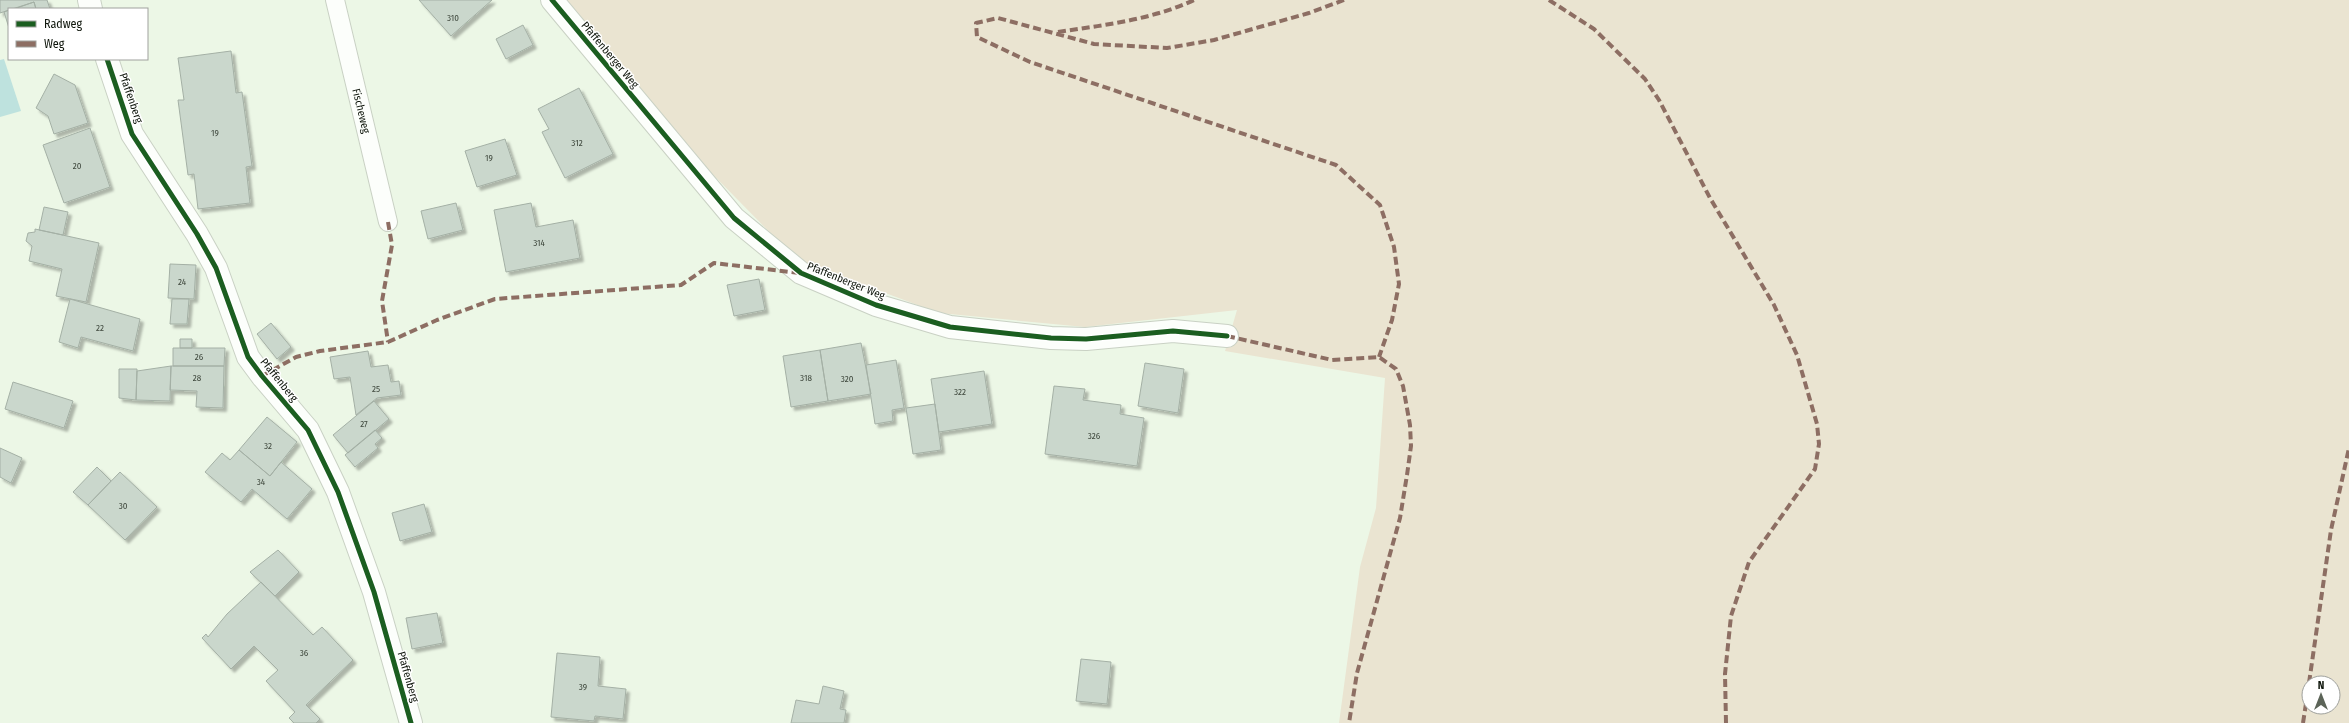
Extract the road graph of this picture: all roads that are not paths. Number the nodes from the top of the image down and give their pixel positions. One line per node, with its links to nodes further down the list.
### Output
1 (335, 0): 4 (lane, Fischeweg)
2 (552, 0): 5 (street, Pfaffenberger Weg)
3 (107, 60): 6 (street, Pfaffenberg)
4 (388, 222)
5 (1227, 336)
6 (411, 723)

